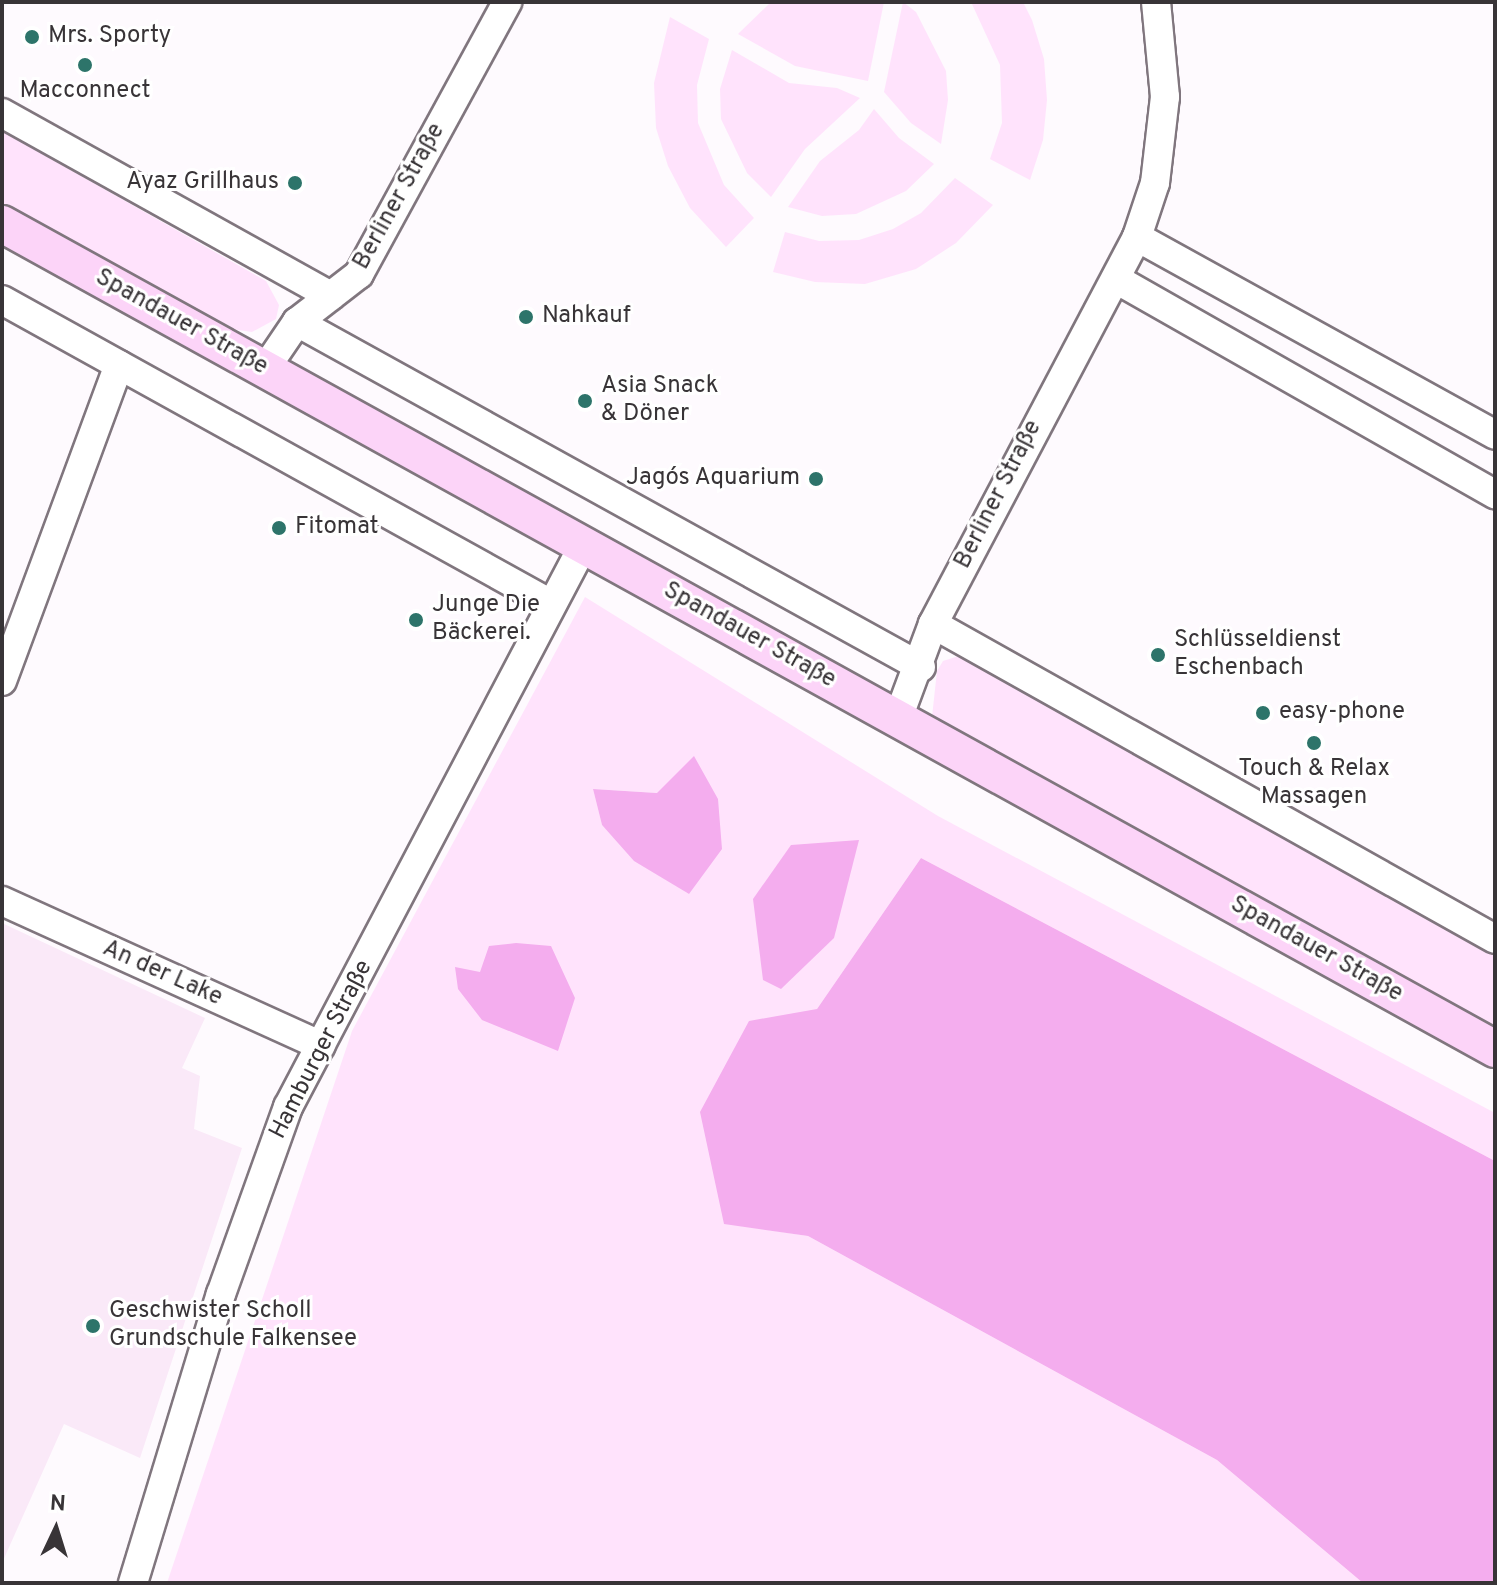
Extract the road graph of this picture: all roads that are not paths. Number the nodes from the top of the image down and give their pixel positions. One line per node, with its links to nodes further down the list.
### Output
1 (507, 2): 7 (street, Berliner Straße)
2 (1156, 2): 5 (street, Berliner Straße)
3 (2, 113): 7 (street)
4 (2, 224): 11 (main road, Spandauer Straße)
5 (1137, 237): 6 (street, Berliner Straße); 12 (street)
6 (1116, 279): 13 (street); 16 (street, Berliner Straße)
7 (331, 296): 9 (street, Berliner Straße)
8 (2, 300): 10 (street)
9 (297, 322): 11 (street, Berliner Straße); 17 (street)
10 (119, 365): 15 (street); 18 (street)
11 (265, 369): 14 (main road, Spandauer Straße)
12 (1495, 435)
13 (1495, 494)
14 (583, 546): 15 (street, Hamburger Straße); 19 (main road, Spandauer Straße)
15 (551, 604): 22 (street, Hamburger Straße)
16 (933, 624): 17 (street, Berliner Straße); 21 (street)
17 (921, 667): 19 (street, Berliner Straße)
18 (2, 681)
19 (898, 718): 23 (main road, Spandauer Straße)
20 (2, 901): 22 (street, An der Lake)
21 (1495, 939)
22 (321, 1046): 24 (street, Hamburger Straße)
23 (1495, 1049)
24 (133, 1583)

